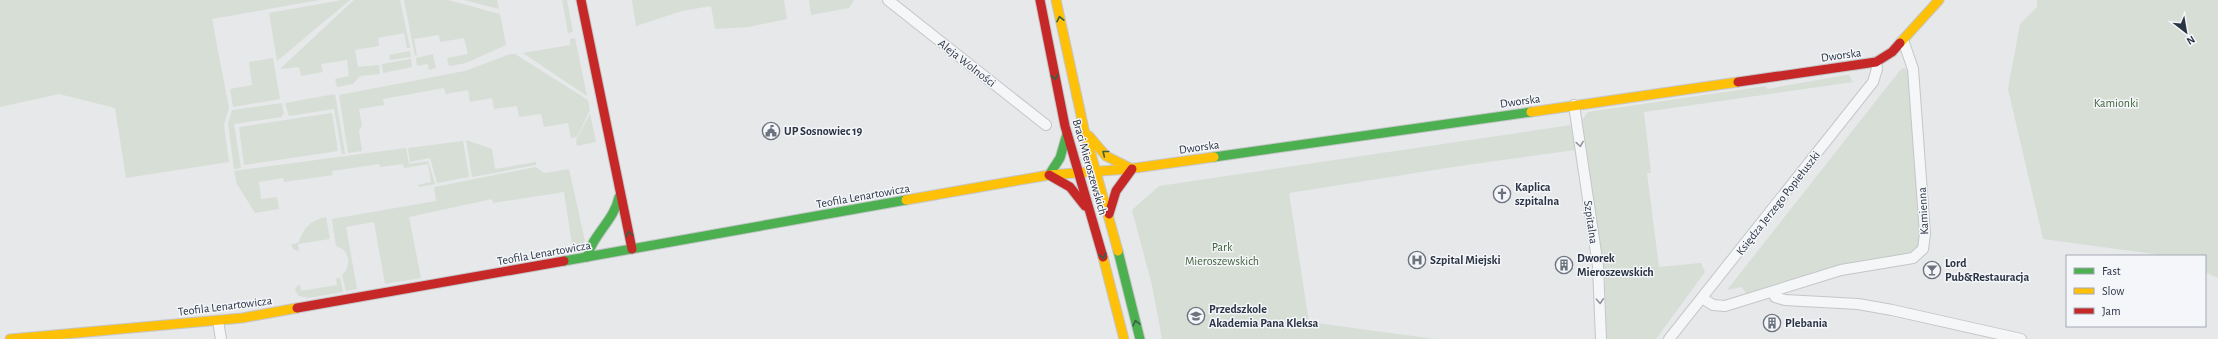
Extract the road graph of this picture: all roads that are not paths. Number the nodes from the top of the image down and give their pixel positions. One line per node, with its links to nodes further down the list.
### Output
1 (581, 0): 16 (street)
2 (888, 0): 9 (street, Aleja Wolności)
3 (1040, 0): 11 (street, Braci Mieroszewskich, one-way to 11)
4 (1056, 0): 10 (street, Braci Mieroszewskich, one-way to 4)
5 (1939, 0): 6 (street, Dworska)
6 (1903, 40): 7 (street, Dworska); 21 (street, Kamienna)
7 (1876, 62): 8 (street, Dworska); 22 (street, Księdza Jerzego Popiełuszki)
8 (1574, 105): 12 (street, Dworska); 28 (street, Szpitalna, one-way to 28)
9 (1046, 124)
10 (1084, 129): 12 (street, one-way to 10); 14 (street, Braci Mieroszewskich)
11 (1067, 134): 13 (street, Braci Mieroszewskich); 15 (street)
12 (1132, 169): 14 (street, Dworska); 17 (street)
13 (1079, 170): 14 (street, Dworska); 15 (street, Teofila Lenartowicza); 18 (street, Braci Mieroszewskich)
14 (1096, 170): 17 (street, Braci Mieroszewskich)
15 (1049, 175): 18 (street); 19 (street, Teofila Lenartowicza)
16 (619, 188): 19 (street, one-way to 16); 20 (street)
17 (1109, 214): 27 (street, Braci Mieroszewskich, one-way to 17)
18 (1093, 218): 26 (street, Braci Mieroszewskich, one-way to 26)
19 (632, 249): 20 (street, Teofila Lenartowicza)
20 (587, 257): 23 (street, Teofila Lenartowicza)
21 (1774, 292): 22 (street, Kamienna); 30 (street)
22 (1702, 298): 29 (street, Księdza Jerzego Popiełuszki)
23 (218, 321): 24 (street, Teofila Lenartowicza); 25 (street)
24 (10, 339)
25 (221, 339)
26 (1124, 339)
27 (1140, 339)
28 (1601, 339)
29 (1669, 339)
30 (2021, 339)

